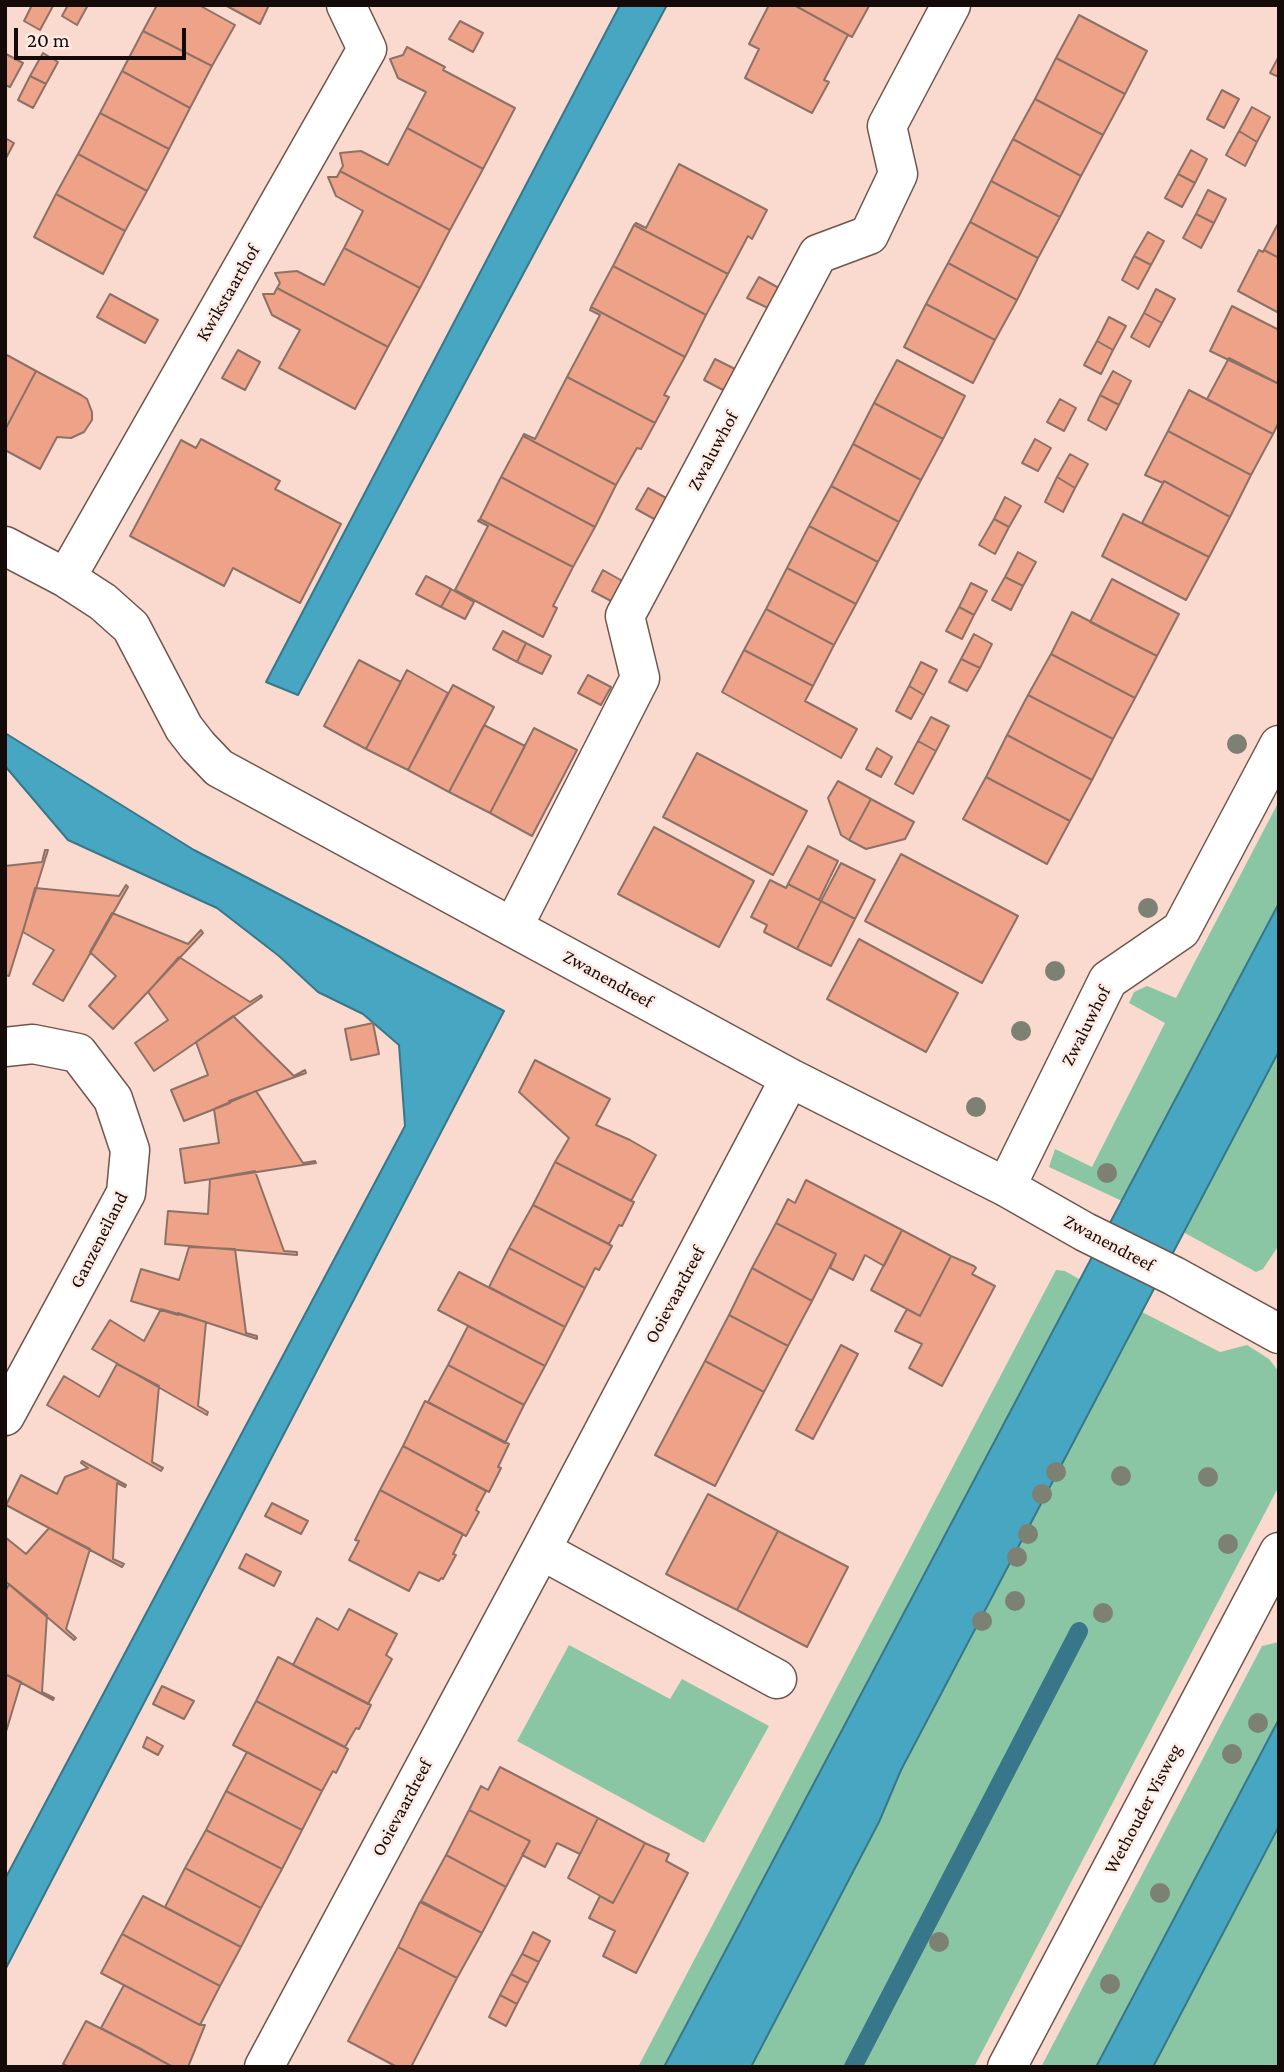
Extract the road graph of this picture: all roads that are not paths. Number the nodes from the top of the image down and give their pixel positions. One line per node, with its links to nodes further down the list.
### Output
1 (346, 5): 4 (street, Kwikstaarthof)
2 (951, 5): 6 (street, Zwaluwhof)
3 (5, 546): 4 (street, Zwanendreef)
4 (66, 578): 6 (street, Zwanendreef)
5 (1279, 745): 9 (street, Zwaluwhof)
6 (513, 928): 8 (street, Zwanendreef)
7 (5, 1047): 11 (street, Ganzeneiland)
8 (790, 1078): 9 (street, Zwanendreef); 12 (street, Ooievaardreef)
9 (1006, 1187): 10 (street, Zwanendreef)
10 (1279, 1334)
11 (5, 1416)
12 (541, 1550): 14 (street); 15 (street, Ooievaardreef)
13 (1279, 1552): 16 (street, Wethouder Visweg)
14 (777, 1679)
15 (264, 2067)
16 (1007, 2067)

